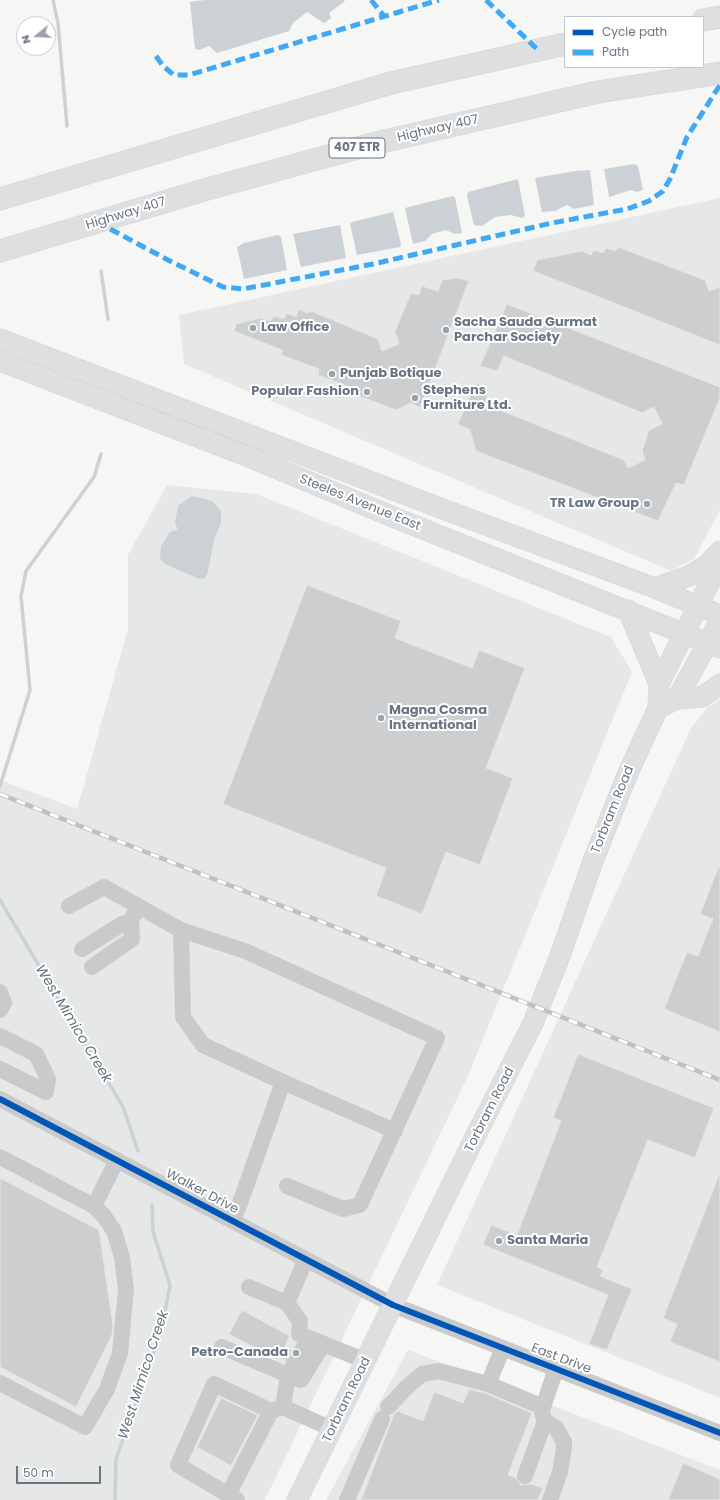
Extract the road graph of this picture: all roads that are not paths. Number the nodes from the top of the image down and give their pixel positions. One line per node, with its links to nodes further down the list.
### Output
1 (720, 17): 2 (highway)
2 (704, 20)
3 (564, 44): 5 (highway)
4 (720, 73): 6 (highway, Highway 407 / 407 ETR)
5 (0, 199)
6 (0, 251)
7 (0, 338): 11 (main road, Steeles Avenue East)
8 (0, 361): 13 (main road, Steeles Avenue East)
9 (720, 551): 11 (main road)
10 (720, 562): 12 (main road, Torbram Road)
11 (655, 588): 12 (main road, Steeles Avenue East)
12 (698, 606): 14 (main road, Steeles Avenue East); 16 (main road, Torbram Road)
13 (628, 610): 16 (main road, Steeles Avenue East); 18 (main road)
14 (720, 615)
15 (720, 620): 17 (main road)
16 (684, 633): 17 (main road, Steeles Avenue East); 18 (main road, Torbram Road)
17 (714, 645): 20 (main road)
18 (659, 684): 21 (main road, Torbram Road)
19 (720, 684): 20 (main road)
20 (677, 699): 21 (main road)
21 (658, 708): 43 (main road, Torbram Road)
22 (69, 906): 23 (street)
23 (138, 906): 24 (street); 25 (street)
24 (131, 921): 26 (street); 27 (street)
25 (181, 930): 32 (street); 34 (street)
26 (82, 949)
27 (92, 967)
28 (0, 992): 29 (street)
29 (0, 1010)
30 (0, 1036): 31 (street)
31 (0, 1069)
32 (283, 1082): 34 (street); 39 (street)
33 (0, 1099): 36 (street, Walker Drive)
34 (395, 1131): 37 (street)
35 (0, 1157): 38 (street)
36 (117, 1160): 38 (street); 39 (street, Walker Drive)
37 (287, 1186)
38 (94, 1206): 50 (street)
39 (232, 1221): 40 (street, Walker Drive)
40 (306, 1260): 42 (street); 43 (street, Walker Drive)
41 (249, 1287): 42 (street)
42 (287, 1303): 44 (street)
43 (393, 1305): 46 (street, East Drive); 47 (main road, Torbram Road)
44 (310, 1339): 47 (street); 48 (street); 48 (street)
45 (222, 1347): 48 (street)
46 (503, 1348): 49 (street, East Drive); 51 (street)
47 (366, 1361): 54 (main road, Torbram Road)
48 (289, 1362): 52 (street)
49 (556, 1369): 53 (street); 55 (street, East Drive)
50 (0, 1383)
51 (488, 1384): 53 (street); 59 (street)
52 (277, 1409): 54 (street); 57 (street); 57 (street)
53 (544, 1414): 56 (street); 60 (street)
54 (332, 1429): 58 (main road, Torbram Road)
55 (720, 1433)
56 (525, 1476)
57 (233, 1497)
58 (297, 1500)
59 (347, 1500)
60 (550, 1500)

